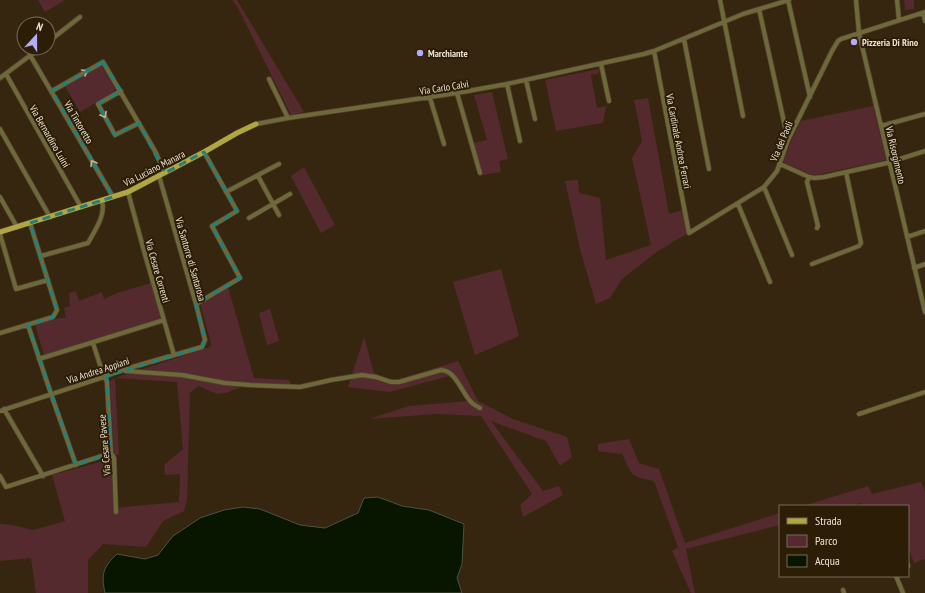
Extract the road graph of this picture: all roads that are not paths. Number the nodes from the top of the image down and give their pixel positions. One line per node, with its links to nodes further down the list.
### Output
1 (720, 0): 10 (street)
2 (788, 0): 5 (street, Via Carlo Calvi); 26 (street)
3 (856, 0): 11 (street, Via Risorgimento)
4 (897, 0): 8 (street)
5 (759, 8): 10 (street, Via Carlo Calvi); 37 (street)
6 (924, 12): 8 (street, Via dei Paoli); 9 (street)
7 (80, 17): 12 (street)
8 (899, 20): 11 (street, Via dei Paoli)
9 (925, 21)
10 (724, 22): 13 (street, Via Carlo Calvi); 30 (street)
11 (859, 33): 26 (street, Via dei Paoli); 35 (street, Via Risorgimento)
12 (56, 36)
13 (684, 39): 14 (street, Via Carlo Calvi); 45 (street)
14 (654, 51): 17 (street, Via Carlo Calvi); 70 (street, Via Cardinale Andrea Ferrari)
15 (29, 56): 18 (street)
16 (31, 56): 23 (street, Via Tintoretto)
17 (601, 64): 21 (street, Via Carlo Calvi); 28 (street)
18 (6, 74): 19 (street); 61 (street, Via Bernardino Luini)
19 (0, 78)
20 (269, 79): 31 (street)
21 (526, 80): 22 (street, Via Carlo Calvi); 32 (street)
22 (507, 84): 25 (street, Via Carlo Calvi); 38 (street)
23 (52, 91): 24 (street, one-way to 24); 57 (street, Via Tintoretto, one-way to 23)
24 (121, 91): 33 (street); 33 (street, one-way to 33)
25 (457, 94): 27 (street, Via Carlo Calvi); 48 (street)
26 (810, 97): 37 (street, Via dei Paoli)
27 (430, 98): 31 (street, Via Carlo Calvi); 39 (street)
28 (609, 101)
29 (925, 114): 35 (street)
30 (743, 116)
31 (288, 118): 34 (street, Via Luciano Manara)
32 (535, 119)
33 (139, 123): 47 (street)
34 (256, 124): 41 (main road, Via Luciano Manara)
35 (881, 126): 42 (street, Via Risorgimento)
36 (0, 129): 63 (street)
37 (788, 140): 44 (street, Via dei Paoli)
38 (520, 141)
39 (444, 144)
40 (925, 151): 42 (street)
41 (204, 152): 47 (main road, Via Luciano Manara); 54 (street)
42 (890, 163): 46 (street); 71 (street, Via Risorgimento)
43 (279, 164): 50 (street)
44 (780, 164): 51 (street); 52 (street, Via dei Paoli)
45 (709, 169)
46 (846, 172): 51 (street); 74 (street)
47 (165, 173): 49 (main road, Via Luciano Manara)
48 (480, 173)
49 (159, 176): 53 (main road, Via Luciano Manara); 79 (street, Via Santorre di Santarosa)
50 (258, 176): 54 (street); 59 (street)
51 (809, 177): 67 (street)
52 (764, 187): 60 (street, Via dei Paoli); 72 (street)
53 (128, 192): 57 (main road, Via Luciano Manara); 81 (street, Via Cesare Correnti)
54 (226, 192): 79 (street)
55 (290, 194): 59 (street)
56 (0, 197): 66 (street)
57 (113, 197): 58 (main road, Via Luciano Manara)
58 (102, 200): 61 (main road, Via Luciano Manara); 73 (street)
59 (273, 204): 62 (street); 64 (street)
60 (738, 204): 70 (street, Via dei Paoli); 78 (street)
61 (81, 207): 63 (main road, Via Luciano Manara)
62 (279, 215)
63 (50, 217): 65 (main road, Via Luciano Manara)
64 (249, 218)
65 (30, 223): 66 (main road, Via Luciano Manara); 73 (street)
66 (17, 227): 69 (main road, Via Luciano Manara)
67 (817, 228)
68 (925, 231): 71 (street)
69 (0, 233): 77 (street)
70 (690, 234)
71 (907, 237): 76 (street, Via Risorgimento)
72 (792, 255)
73 (40, 256): 77 (street)
74 (812, 264)
75 (925, 264): 76 (street)
76 (914, 268): 80 (street, Via Risorgimento)
77 (48, 280): 82 (street)
78 (770, 282)
79 (196, 304): 85 (street, Via Santorre di Santarosa)
80 (925, 312)
81 (164, 320): 84 (street); 86 (street, Via Cesare Correnti)
82 (28, 325): 83 (street); 87 (street)
83 (0, 333)
84 (93, 343): 87 (street); 89 (street, Via Cesare Pavese)
85 (202, 347): 86 (street, Via Andrea Appiani)
86 (174, 354): 88 (street, Via Andrea Appiani)
87 (40, 359): 91 (street)
88 (122, 370): 89 (street, Via Andrea Appiani); 92 (street)
89 (104, 377): 91 (street, Via Andrea Appiani); 95 (street, Via Cesare Pavese)
90 (925, 392): 94 (street)
91 (51, 394): 93 (street, Via Andrea Appiani); 96 (street)
92 (480, 408)
93 (2, 410): 98 (street)
94 (859, 414)
95 (112, 453): 96 (street); 99 (street, Via Cesare Pavese)
96 (76, 464): 98 (street)
97 (0, 476): 98 (street)
98 (43, 476)
99 (116, 512)
100 (896, 577): 101 (street)
101 (903, 593)

